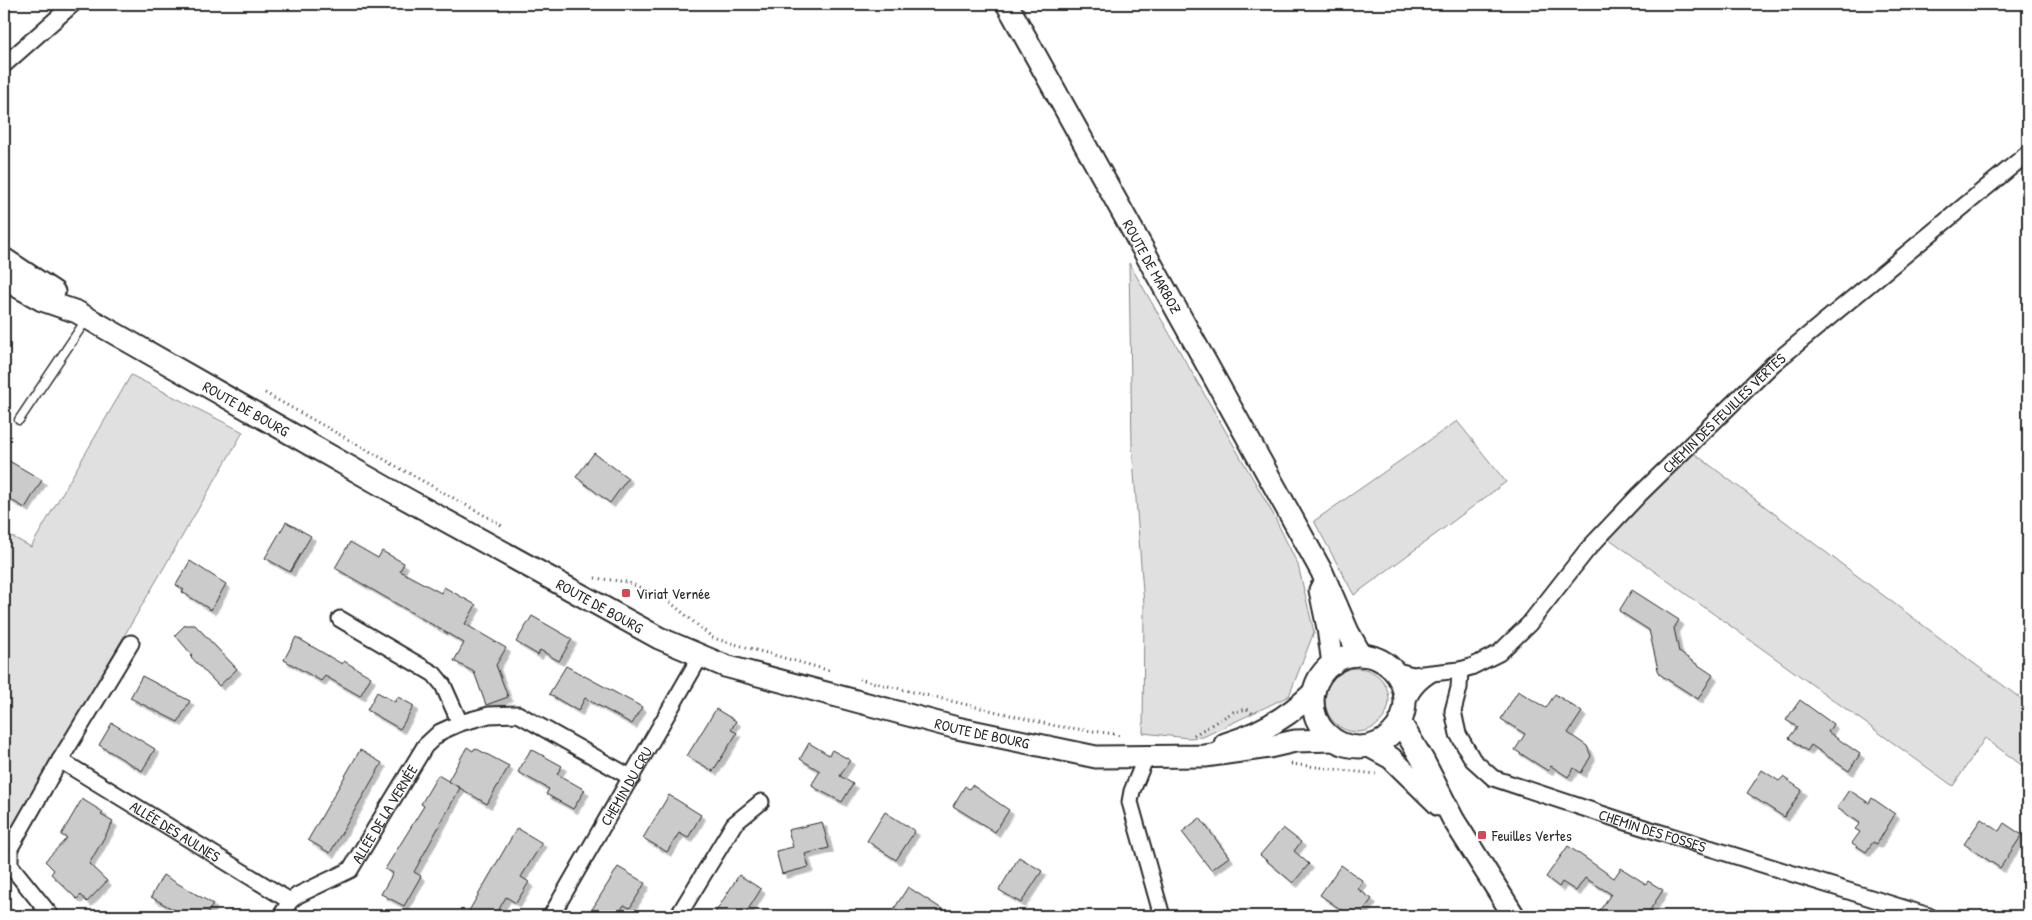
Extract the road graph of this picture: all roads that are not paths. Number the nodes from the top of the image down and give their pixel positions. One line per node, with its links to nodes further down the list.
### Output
1 (73, 4): 3 (street)
2 (1007, 4): 9 (street, ROUTE DE MARBOZ)
3 (4, 65)
4 (2028, 153): 16 (street, CHEMIN DES FEUILLES VERTES)
5 (4, 259): 7 (street, ROUTE DE BOURG)
6 (4, 279): 7 (street, ROUTE DE BOURG)
7 (82, 315): 8 (lane); 13 (street, ROUTE DE BOURG)
8 (19, 420)
9 (1298, 529): 12 (street, ROUTE DE MARBOZ); 14 (street, ROUTE DE MARBOZ)
10 (340, 620): 20 (street)
11 (131, 643): 25 (street)
12 (1361, 655): 14 (street); 15 (street)
13 (700, 657): 23 (street, ROUTE DE BOURG); 26 (street, CHEMIN DU CRU)
14 (1332, 664): 18 (street)
15 (1393, 670): 17 (street); 19 (street)
16 (1460, 670): 17 (street, CHEMIN DES FEUILLES VERTES); 36 (street, CHEMIN DES FOSSES)
17 (1431, 674): 19 (street)
18 (1314, 692): 21 (street); 24 (street, ROUTE DE BOURG)
19 (1402, 714): 22 (street); 28 (street)
20 (460, 724): 26 (street, ALLÉE DE LA VERNÉE); 29 (street, ALLÉE DE LA VERNÉE)
21 (1334, 740): 22 (street); 24 (street, ROUTE DE BOURG)
22 (1369, 746): 28 (street)
23 (1146, 756): 24 (street, ROUTE DE BOURG); 34 (street)
24 (1174, 756)
25 (60, 760): 29 (street, ALLÉE DES AULNES); 30 (street)
26 (632, 778): 32 (street, CHEMIN DU CRU)
27 (761, 802): 33 (street)
28 (1453, 819): 35 (street)
29 (290, 901): 31 (street, ALLÉE DE LA VERNÉE)
30 (51, 916)
31 (281, 916)
32 (551, 916)
33 (678, 916)
34 (1162, 916)
35 (1514, 916)
36 (1930, 916)

